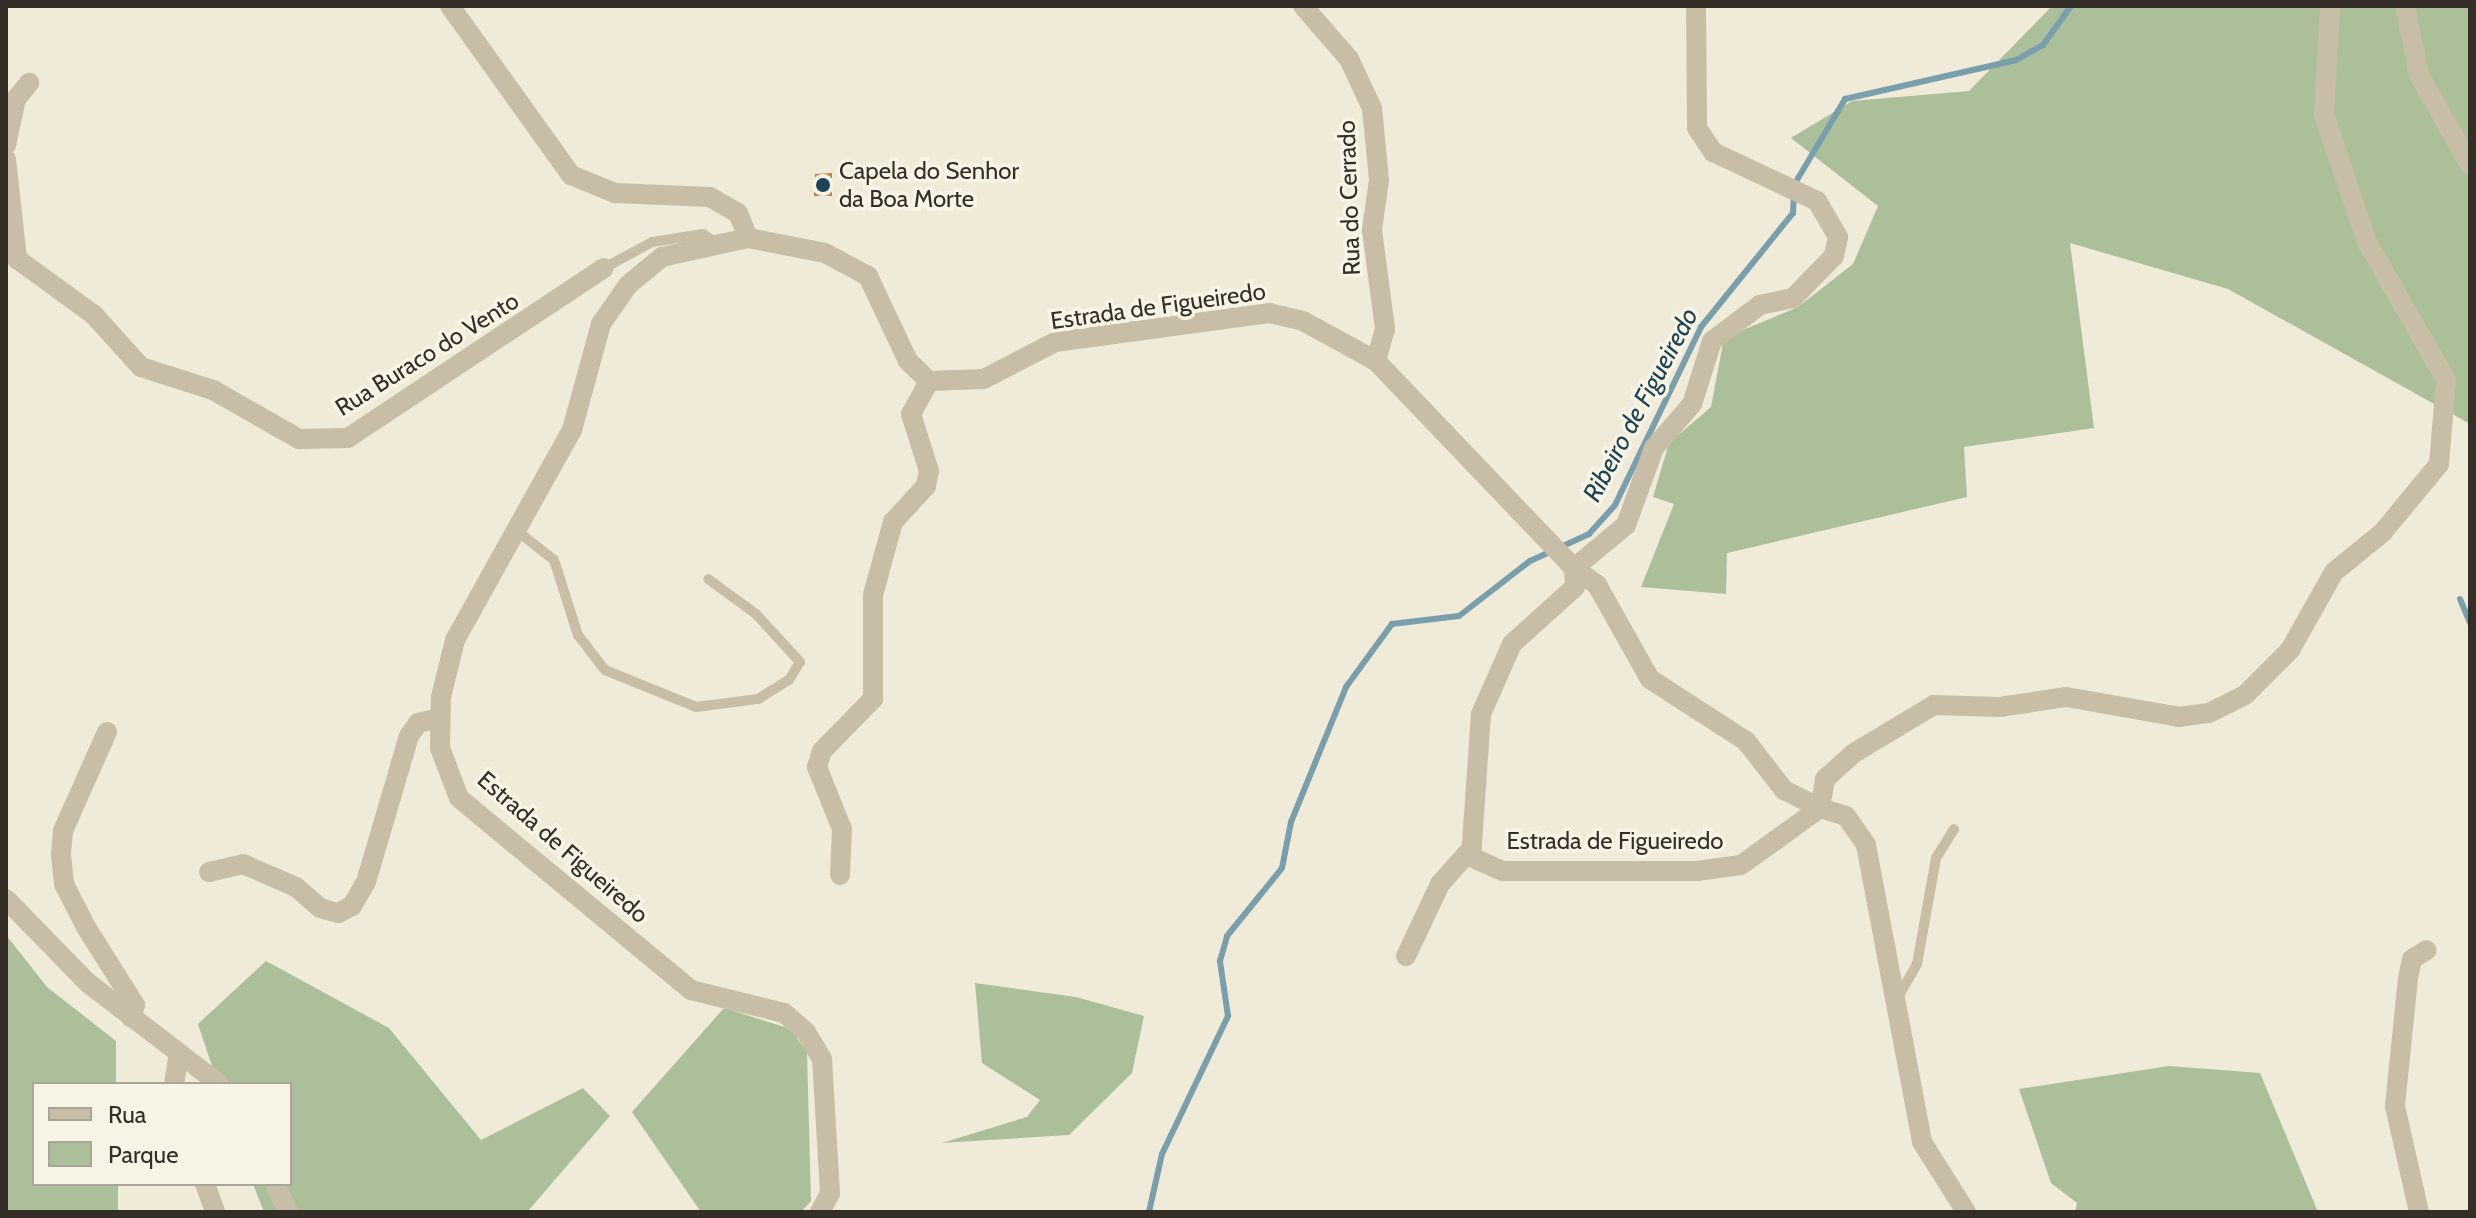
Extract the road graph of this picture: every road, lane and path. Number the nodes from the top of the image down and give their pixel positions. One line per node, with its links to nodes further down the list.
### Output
1 (450, 6): 10 (street)
2 (1303, 6): 13 (street, Rua do Cerrado)
3 (1696, 6): 16 (street)
4 (2330, 6): 20 (street)
5 (2405, 6): 9 (street)
6 (29, 83): 7 (street)
7 (6, 145)
8 (6, 159): 12 (street, Rua Buraco do Vento)
9 (2470, 165)
10 (748, 238): 11 (street, Estrada de Figueiredo); 14 (street, Estrada de Figueiredo)
11 (715, 242): 12 (lane, Rua Buraco do Vento); 15 (street, Estrada de Figueiredo)
12 (604, 268)
13 (1376, 361): 14 (street, Estrada de Figueiredo); 16 (street, Estrada de Figueiredo)
14 (929, 381): 24 (street)
15 (516, 530): 17 (lane); 18 (street, Estrada de Figueiredo)
16 (1569, 562): 20 (street); 22 (street, Estrada de Figueiredo)
17 (708, 579)
18 (440, 718): 23 (street); 37 (street, Estrada de Figueiredo)
19 (107, 732): 29 (street)
20 (1820, 808): 22 (street, Estrada de Figueiredo); 28 (street)
21 (1954, 829): 28 (lane)
22 (1472, 848): 27 (street)
23 (209, 872)
24 (840, 875)
25 (6, 899): 29 (street)
26 (2427, 950): 39 (street)
27 (1406, 956)
28 (1895, 1000): 38 (street)
29 (131, 1017): 30 (street)
30 (179, 1054): 31 (street); 32 (street)
31 (174, 1082)
32 (216, 1082)
33 (206, 1186): 35 (street)
34 (276, 1186): 36 (street)
35 (215, 1212)
36 (288, 1212)
37 (820, 1212)
38 (1966, 1212)
39 (2419, 1212)

